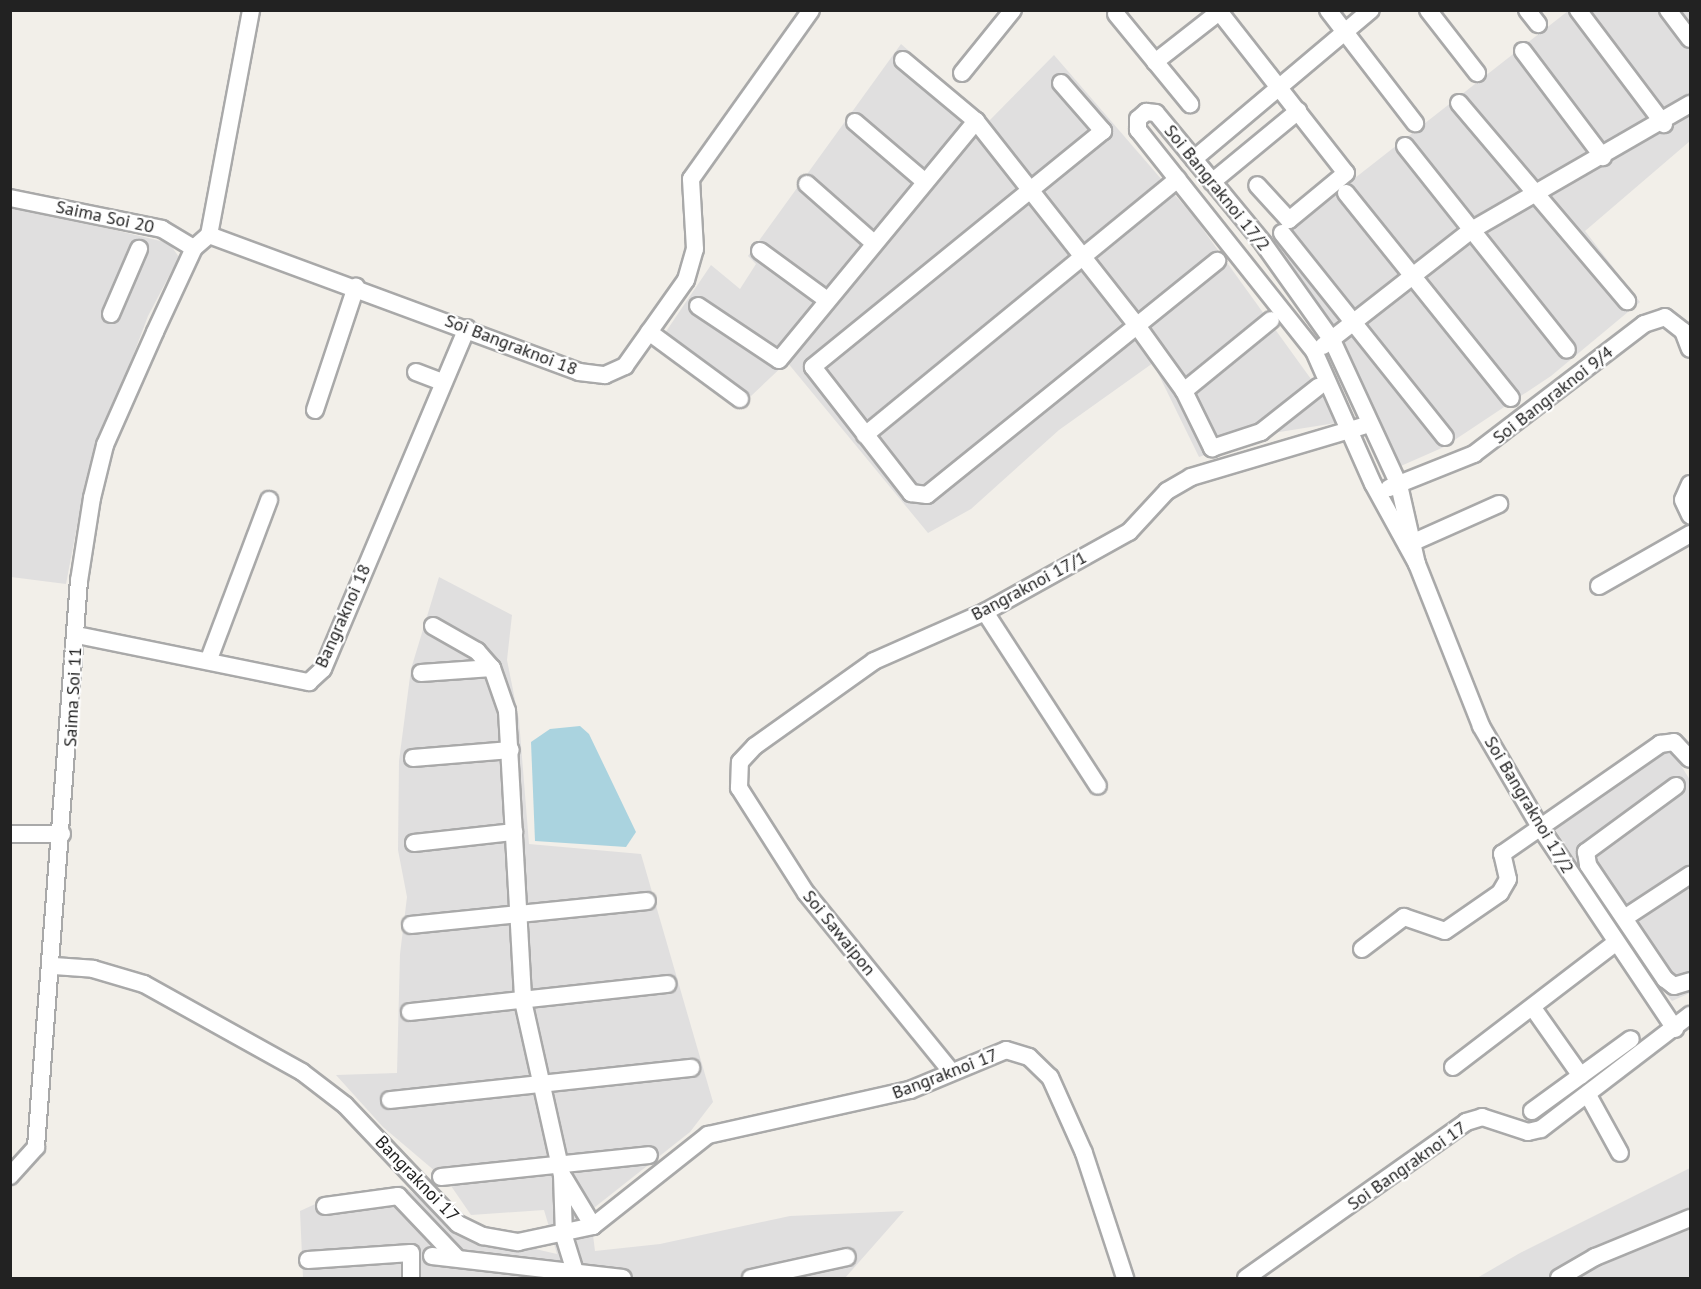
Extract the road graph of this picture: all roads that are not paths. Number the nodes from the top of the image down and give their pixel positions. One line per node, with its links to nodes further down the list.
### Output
1 (251, 10): 42 (street)
2 (811, 10): 59 (street, Soi Bangraknoi 18)
3 (1013, 10): 16 (street)
4 (1328, 10): 11 (street)
5 (1371, 10): 11 (street)
6 (1428, 10): 17 (street)
7 (1578, 10): 27 (street)
8 (1668, 10): 12 (street)
9 (1219, 11): 15 (street); 19 (street)
10 (1116, 14): 15 (street)
11 (1349, 34): 19 (street); 26 (street)
12 (1690, 39)
13 (1523, 51): 29 (street)
14 (903, 60): 24 (street)
15 (1155, 62): 21 (street)
16 (962, 73)
17 (1477, 73)
18 (1061, 83): 36 (street)
19 (1281, 89): 23 (street); 30 (street)
20 (1459, 103): 38 (street)
21 (1190, 104)
22 (1690, 104): 27 (street)
23 (1298, 111): 33 (street); 35 (street)
24 (976, 121): 32 (street); 36 (street)
25 (855, 122): 32 (street)
26 (1414, 123)
27 (1664, 124): 29 (street)
28 (1405, 146): 40 (street)
29 (1603, 157): 38 (street)
30 (1194, 159): 31 (street, Soi Bangraknoi 17/2); 33 (street, Soi Bangraknoi 17/2)
31 (1178, 179): 47 (street); 63 (street, Soi Bangraknoi 17/2)
32 (924, 181): 43 (street)
33 (1212, 182): 60 (street, Soi Bangraknoi 17/2)
34 (807, 184): 43 (street)
35 (1257, 185)
36 (1030, 192): 47 (street); 73 (street)
37 (1346, 193): 49 (street)
38 (1533, 194): 40 (street); 52 (street)
39 (10, 198): 44 (street, Saima Soi 20)
40 (1470, 231): 49 (street); 62 (street)
41 (1282, 233): 56 (street)
42 (209, 236): 44 (street, Saima Soi 11); 50 (street, Soi Bangraknoi 18)
43 (874, 243): 51 (street)
44 (194, 248): 86 (street, Saima Soi 11)
45 (139, 249): 54 (street)
46 (760, 251): 51 (street)
47 (1083, 257): 57 (street); 73 (street)
48 (1217, 261): 57 (street)
49 (1412, 276): 56 (street); 68 (street)
50 (356, 286): 58 (street, Soi Bangraknoi 18); 70 (street)
51 (827, 300): 53 (street)
52 (1627, 301)
53 (698, 306)
54 (111, 315)
55 (1271, 320): 67 (street)
56 (1353, 323): 60 (street); 74 (street)
57 (1138, 327): 67 (street); 73 (street)
58 (466, 328): 59 (street, Soi Bangraknoi 18); 65 (street, Bangraknoi 18)
59 (649, 332): 69 (street)
60 (1332, 340): 63 (street); 71 (street, Soi Bangraknoi 17/2)
61 (1690, 349): 75 (street, Soi Bangraknoi 9/4)
62 (1567, 350)
63 (1314, 351): 72 (street, Soi Bangraknoi 17/2)
64 (416, 372): 65 (street)
65 (442, 382): 87 (street, Bangraknoi 18)
66 (1318, 387): 67 (street)
67 (1184, 391)
68 (1511, 398)
69 (740, 399)
70 (315, 410)
71 (1372, 421): 72 (street, Bangraknoi 17/1); 75 (street, Soi Bangraknoi 17/2)
72 (1354, 431): 77 (street, Soi Bangraknoi 17/2); 84 (street, Bangraknoi 17/1)
73 (865, 435)
74 (1445, 437)
75 (1399, 484): 77 (street); 82 (street, Soi Bangraknoi 17/2)
76 (1690, 484): 80 (street)
77 (1378, 492): 82 (street, Soi Bangraknoi 17/2)
78 (269, 500): 87 (street)
79 (1499, 504): 82 (street)
80 (1690, 515)
81 (1690, 534): 83 (street)
82 (1409, 543): 96 (street, Soi Bangraknoi 17/2)
83 (1599, 585)
84 (985, 612): 93 (street); 95 (street, Bangraknoi 17/1)
85 (433, 626): 88 (street)
86 (76, 635): 87 (street, Bangraknoi 18); 99 (street, Saima Soi 11)
87 (209, 659)
88 (492, 668): 89 (street); 90 (street)
89 (421, 673)
90 (511, 750): 91 (street); 97 (street)
91 (412, 758)
92 (1690, 759): 96 (street)
93 (1098, 786)
94 (1676, 786): 104 (street)
95 (739, 788): 119 (street, Soi Sawaipon)
96 (1540, 827): 106 (street, Soi Bangraknoi 17/2); 107 (street)
97 (514, 832): 100 (street); 103 (street)
98 (10, 834): 99 (street)
99 (62, 834): 108 (street, Saima Soi 11)
100 (414, 843)
101 (1690, 875): 104 (street)
102 (647, 901): 103 (street)
103 (516, 915): 105 (street); 111 (street)
104 (1626, 917): 109 (street)
105 (411, 925)
106 (1615, 943): 112 (street); 115 (street, Soi Bangraknoi 17/2)
107 (1362, 949)
108 (54, 966): 128 (street, Saima Soi 11); 133 (street, Bangraknoi 17)
109 (1690, 981)
110 (667, 984): 111 (street)
111 (523, 1001): 113 (street); 121 (street)
112 (1533, 1008): 117 (street); 120 (street)
113 (410, 1012)
114 (1690, 1015): 115 (street, Soi Bangraknoi 17)
115 (1675, 1029): 122 (street, Soi Bangraknoi 17)
116 (1631, 1039): 120 (street)
117 (1453, 1067)
118 (691, 1068): 121 (street)
119 (951, 1070): 132 (street, Bangraknoi 17); 142 (street)
120 (1581, 1076): 124 (street)
121 (541, 1083): 123 (street); 127 (street)
122 (1588, 1095): 125 (street); 143 (street, Soi Bangraknoi 17)
123 (390, 1100)
124 (1532, 1111)
125 (1620, 1153)
126 (649, 1155): 127 (street)
127 (561, 1170): 129 (street); 132 (street); 133 (street)
128 (10, 1176)
129 (441, 1177)
130 (326, 1206): 136 (street)
131 (1690, 1218): 144 (street)
132 (593, 1226): 133 (street, Bangraknoi 17)
133 (564, 1236): 138 (street)
134 (432, 1256): 136 (street)
135 (847, 1257): 141 (street)
136 (457, 1258): 138 (street)
137 (308, 1260): 139 (street)
138 (576, 1275): 140 (street)
139 (411, 1278)
140 (623, 1278)
141 (751, 1278)
142 (1125, 1278)
143 (1246, 1278)
144 (1559, 1278)

